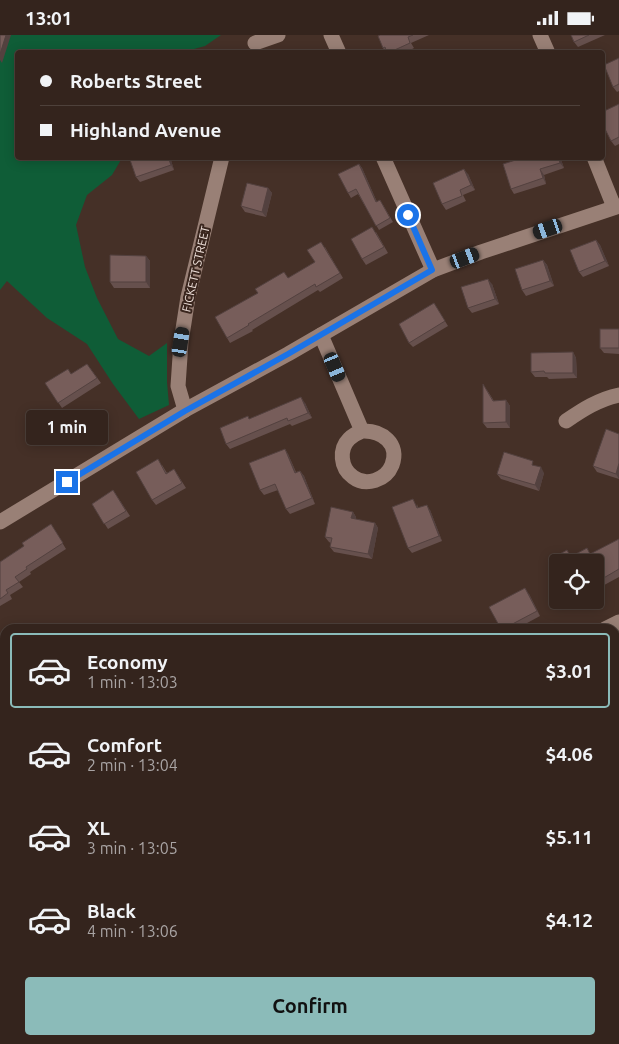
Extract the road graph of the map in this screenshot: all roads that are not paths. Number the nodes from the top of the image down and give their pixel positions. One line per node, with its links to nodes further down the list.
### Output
1 (278, 35): 4 (street)
2 (331, 35): 5 (street)
3 (540, 35): 6 (street)
4 (254, 44)
5 (338, 50)
6 (547, 50)
7 (221, 160): 14 (street, FICKETT STREET)
8 (384, 160): 11 (street)
9 (595, 160): 10 (street)
10 (617, 206): 11 (street)
11 (432, 270): 12 (street)
12 (321, 335): 14 (street); 16 (street)
13 (619, 395): 15 (street)
14 (185, 411): 17 (street)
15 (566, 421)
16 (362, 431)
17 (0, 522)

